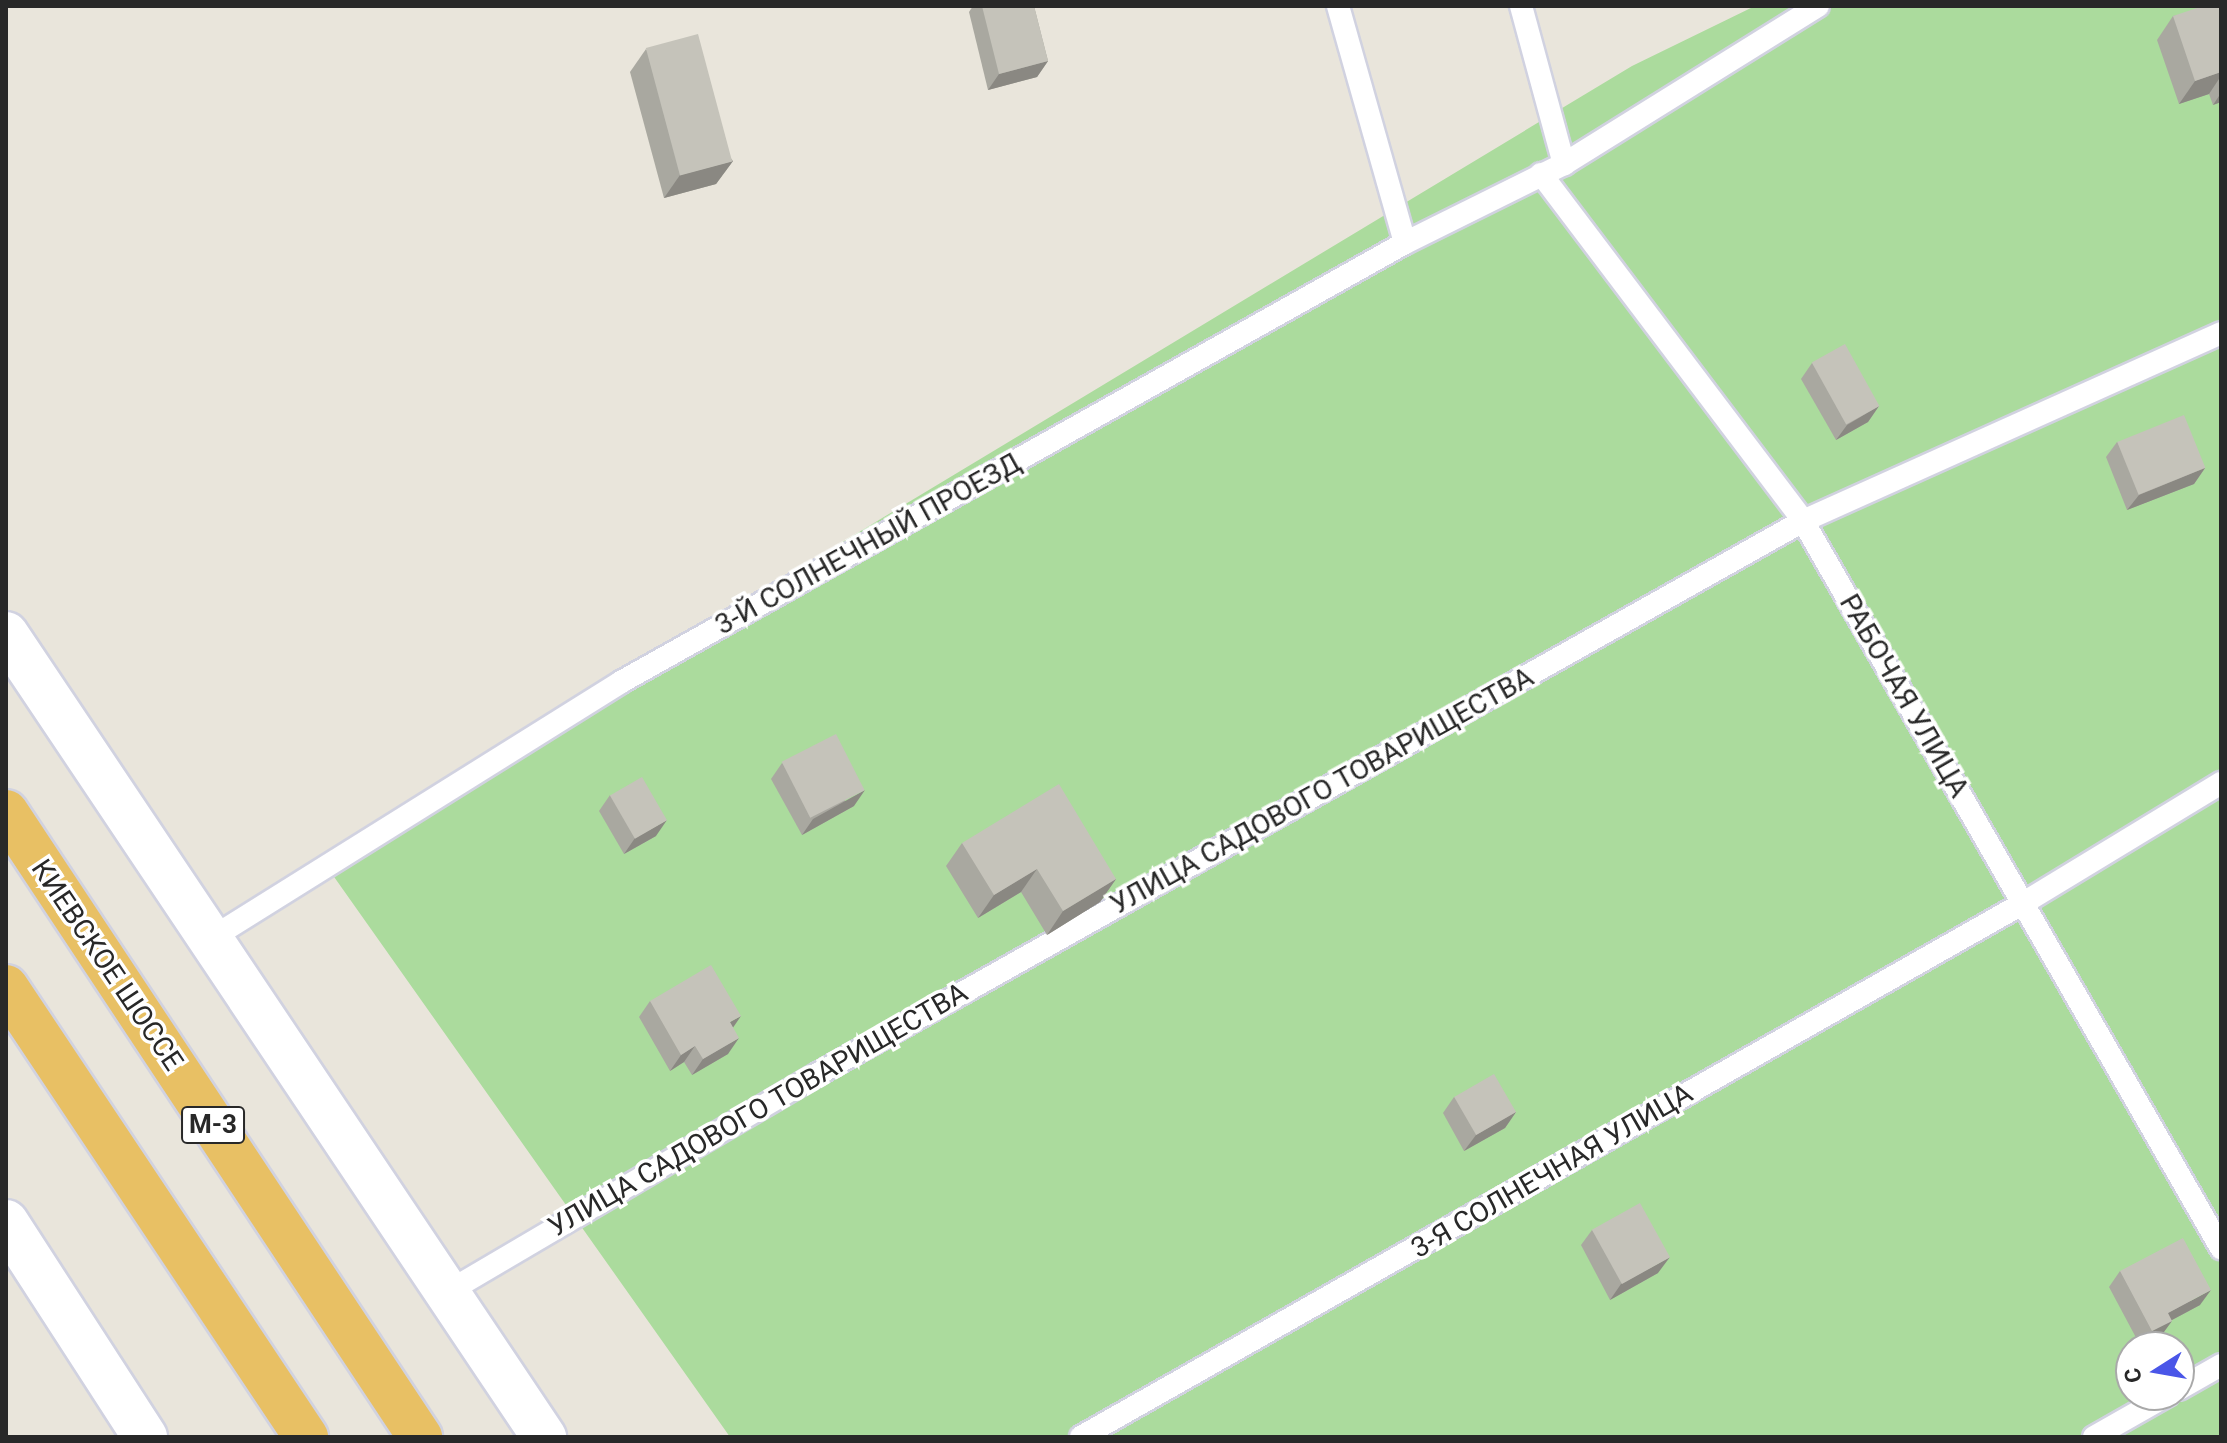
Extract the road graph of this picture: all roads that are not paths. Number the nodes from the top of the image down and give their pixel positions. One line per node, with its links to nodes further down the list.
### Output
1 (1338, 6): 6 (lane)
2 (1521, 6): 4 (lane)
3 (1818, 6): 4 (lane, 3-Й СОЛНЕЧНЫЙ ПРОЕЗД)
4 (1564, 164): 5 (lane, 3-Й СОЛНЕЧНЫЙ ПРОЕЗД)
5 (1541, 174): 6 (lane, 3-Й СОЛНЕЧНЫЙ ПРОЕЗД); 8 (lane, РАБОЧАЯ УЛИЦА)
6 (1405, 243): 13 (lane, 3-Й СОЛНЕЧНЫЙ ПРОЕЗД)
7 (2221, 333): 8 (lane, УЛИЦА САДОВОГО ТОВАРИЩЕСТВА)
8 (1803, 521): 12 (lane, РАБОЧАЯ УЛИЦА); 17 (lane, УЛИЦА САДОВОГО ТОВАРИЩЕСТВА)
9 (6, 634): 13 (main road)
10 (2221, 783): 12 (lane, 3-Я СОЛНЕЧНАЯ УЛИЦА)
11 (6, 812): 23 (highway, КИЕВСКОЕ ШОССЕ / М-3)
12 (2022, 904): 16 (lane, РАБОЧАЯ УЛИЦА); 25 (lane, 3-Я СОЛНЕЧНАЯ УЛИЦА)
13 (210, 939): 17 (main road)
14 (6, 987): 22 (highway)
15 (6, 1222): 21 (main road)
16 (2221, 1248)
17 (446, 1293): 24 (main road)
18 (2221, 1365): 19 (lane)
19 (2195, 1380)
20 (2140, 1411): 26 (lane)
21 (145, 1437)
22 (306, 1437)
23 (420, 1437)
24 (544, 1437)
25 (1081, 1437)
26 (2094, 1437)

